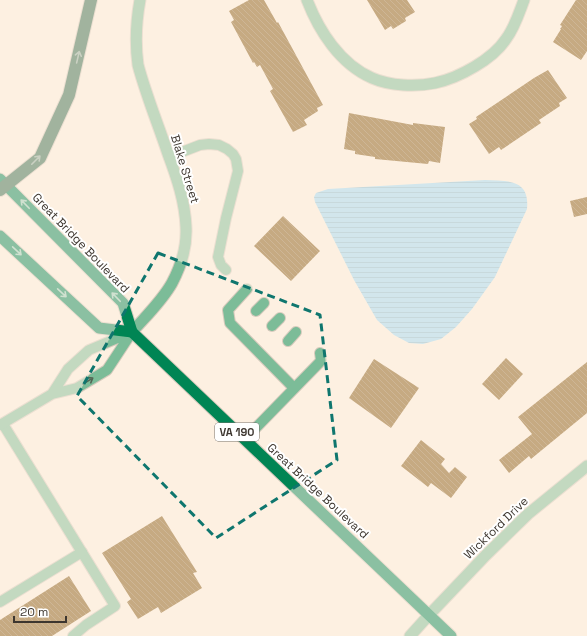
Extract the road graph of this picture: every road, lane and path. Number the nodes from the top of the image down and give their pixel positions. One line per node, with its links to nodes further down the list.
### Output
1 (91, 0): 6 (highway, one-way to 1)
2 (140, 0): 5 (street, Blake Street)
3 (307, 0): 4 (street)
4 (524, 0)
5 (169, 157): 8 (lane); 14 (street, Blake Street)
6 (2, 185): 14 (main road, Great Bridge Boulevard / VA 190, one-way to 6)
7 (0, 236): 14 (main road, one-way to 14)
8 (226, 270)
9 (247, 289): 18 (lane)
10 (264, 303): 11 (lane)
11 (256, 311)
12 (280, 318): 13 (lane)
13 (272, 326)
14 (132, 332): 19 (lane); 19 (lane, one-way to 14); 21 (main road, Great Bridge Boulevard / VA 190)
15 (296, 332): 16 (lane)
16 (288, 341)
17 (320, 353): 18 (lane)
18 (294, 388): 21 (lane)
19 (52, 394): 20 (lane)
20 (2, 425): 23 (lane)
21 (245, 439): 25 (main road, Great Bridge Boulevard / VA 190)
22 (587, 466): 25 (street, Wickford Drive)
23 (82, 552): 24 (lane); 26 (lane)
24 (0, 602)
25 (430, 615): 27 (street, Wickford Drive); 28 (main road, Great Bridge Boulevard / VA 190)
26 (73, 636)
27 (410, 636)
28 (451, 636)

